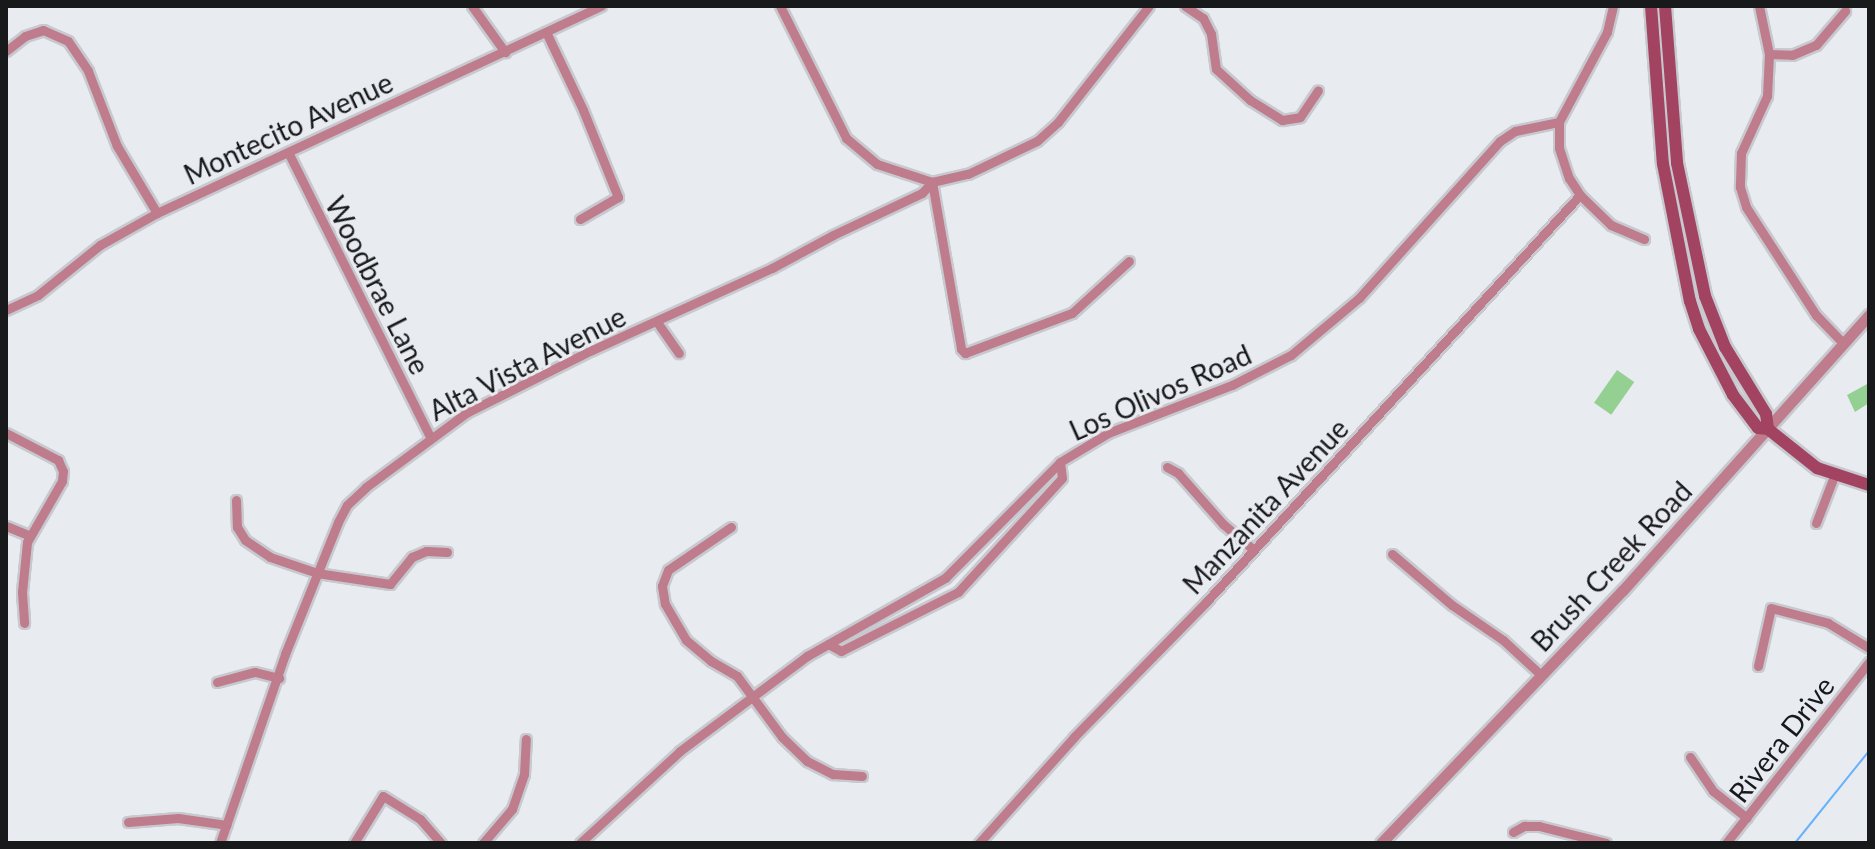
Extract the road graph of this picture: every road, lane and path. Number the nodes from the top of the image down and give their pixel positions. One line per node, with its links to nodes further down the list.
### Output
1 (472, 6): 13 (street)
2 (601, 6): 11 (street, Montecito Avenue)
3 (780, 6): 18 (street)
4 (1149, 6): 18 (street)
5 (1185, 6): 15 (street)
6 (1613, 6): 16 (street)
7 (1651, 6): 29 (main road)
8 (1665, 6): 29 (main road)
9 (1759, 6): 14 (street)
10 (1845, 11): 14 (street)
11 (546, 32): 13 (street, Montecito Avenue); 21 (street)
12 (6, 51): 20 (street)
13 (505, 52): 17 (street, Montecito Avenue)
14 (1769, 54): 27 (street)
15 (1318, 90)
16 (1559, 122): 19 (street); 32 (street, Los Olivos Road)
17 (288, 152): 20 (street, Montecito Avenue); 31 (street, Woodbrae Lane)
18 (932, 182): 23 (street); 26 (street, Alta Vista Avenue)
19 (1580, 195): 22 (street); 41 (street, Manzanita Avenue)
20 (157, 213): 24 (street, Montecito Avenue)
21 (580, 219)
22 (1644, 239)
23 (1129, 261)
24 (6, 310)
25 (1869, 315): 27 (street, Brush Creek Road)
26 (657, 322): 28 (street); 31 (street, Alta Vista Avenue)
27 (1843, 343): 29 (street, Brush Creek Road)
28 (679, 353)
29 (1768, 429): 34 (main road); 50 (street, Brush Creek Road)
30 (6, 433): 40 (street)
31 (430, 437): 44 (street, Alta Vista Avenue)
32 (1060, 462): 46 (street, Los Olivos Road); 46 (street)
33 (1167, 467): 41 (street)
34 (1834, 476): 35 (main road); 37 (street)
35 (1869, 485)
36 (236, 500): 44 (street)
37 (1816, 523)
38 (6, 526): 40 (street)
39 (731, 527): 53 (street)
40 (28, 535): 45 (street)
41 (1254, 550): 66 (street, Manzanita Avenue)
42 (447, 552): 44 (street)
43 (1392, 554): 50 (street)
44 (317, 573): 51 (street, Alta Vista Avenue)
45 (24, 623)
46 (828, 644): 53 (street, Los Olivos Road)
47 (1869, 648): 49 (street)
48 (1869, 662): 57 (street, Rivera Drive)
49 (1758, 666)
50 (1541, 675): 67 (street, Brush Creek Road)
51 (279, 678): 52 (street); 59 (street, Alta Vista Avenue)
52 (217, 682)
53 (752, 699): 56 (street); 65 (street, Los Olivos Road)
54 (526, 739): 64 (street)
55 (1690, 757): 57 (street)
56 (862, 776)
57 (1747, 818): 69 (street, Rivera Drive)
58 (128, 822): 59 (street)
59 (227, 825): 61 (street, Alta Vista Avenue)
60 (1513, 832): 68 (street)
61 (220, 843)
62 (354, 843): 63 (street)
63 (441, 843)
64 (483, 843)
65 (580, 843)
66 (979, 843)
67 (1381, 843)
68 (1606, 843)
69 (1726, 843)

